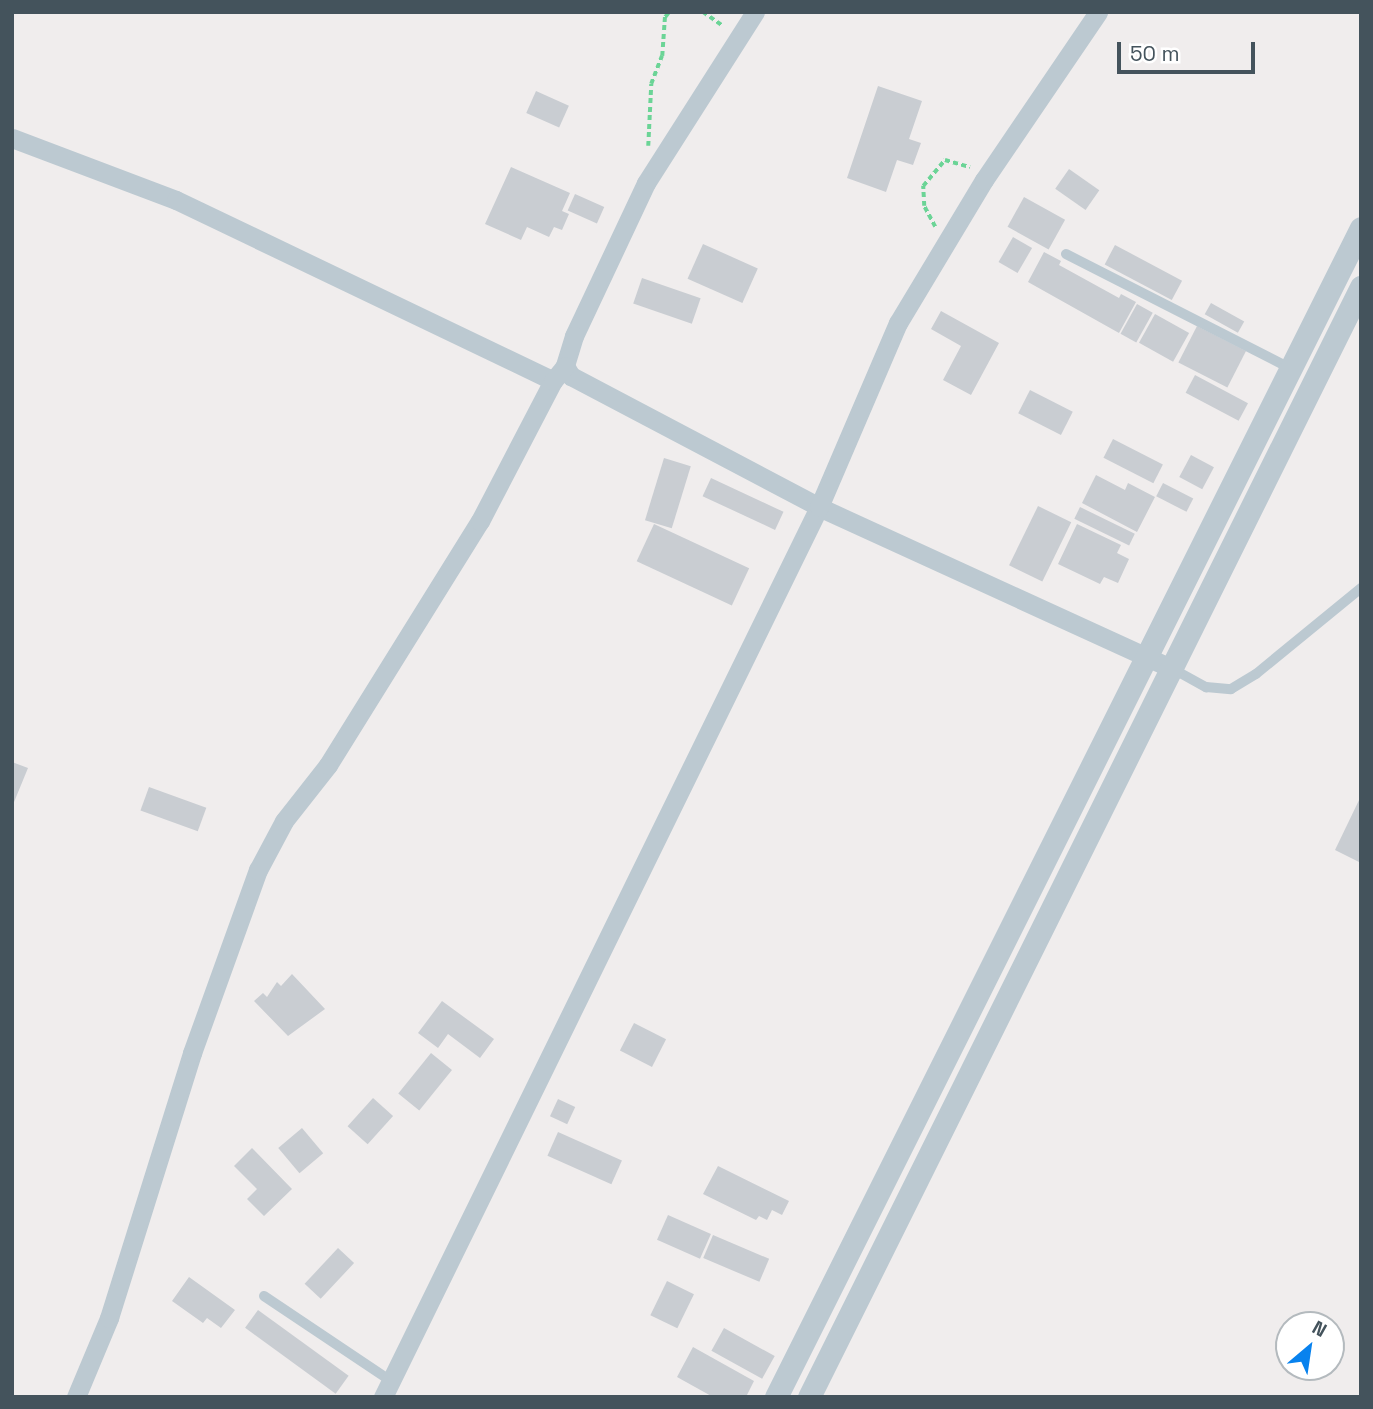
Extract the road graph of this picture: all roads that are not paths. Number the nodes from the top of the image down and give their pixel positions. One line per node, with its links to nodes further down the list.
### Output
1 (755, 12): 7 (street)
2 (1098, 12): 10 (street)
3 (12, 138): 9 (street)
4 (1361, 228): 8 (street)
5 (1066, 254): 8 (lane)
6 (1361, 287): 13 (street)
7 (565, 366): 9 (street); 10 (street)
8 (1291, 369): 12 (street)
9 (552, 381): 16 (street)
10 (819, 507): 12 (street); 15 (street)
11 (1361, 588): 13 (lane)
12 (1147, 657): 13 (street); 17 (street)
13 (1173, 669): 18 (street)
14 (264, 1296): 15 (lane)
15 (387, 1389)
16 (76, 1397)
17 (776, 1397)
18 (809, 1397)

